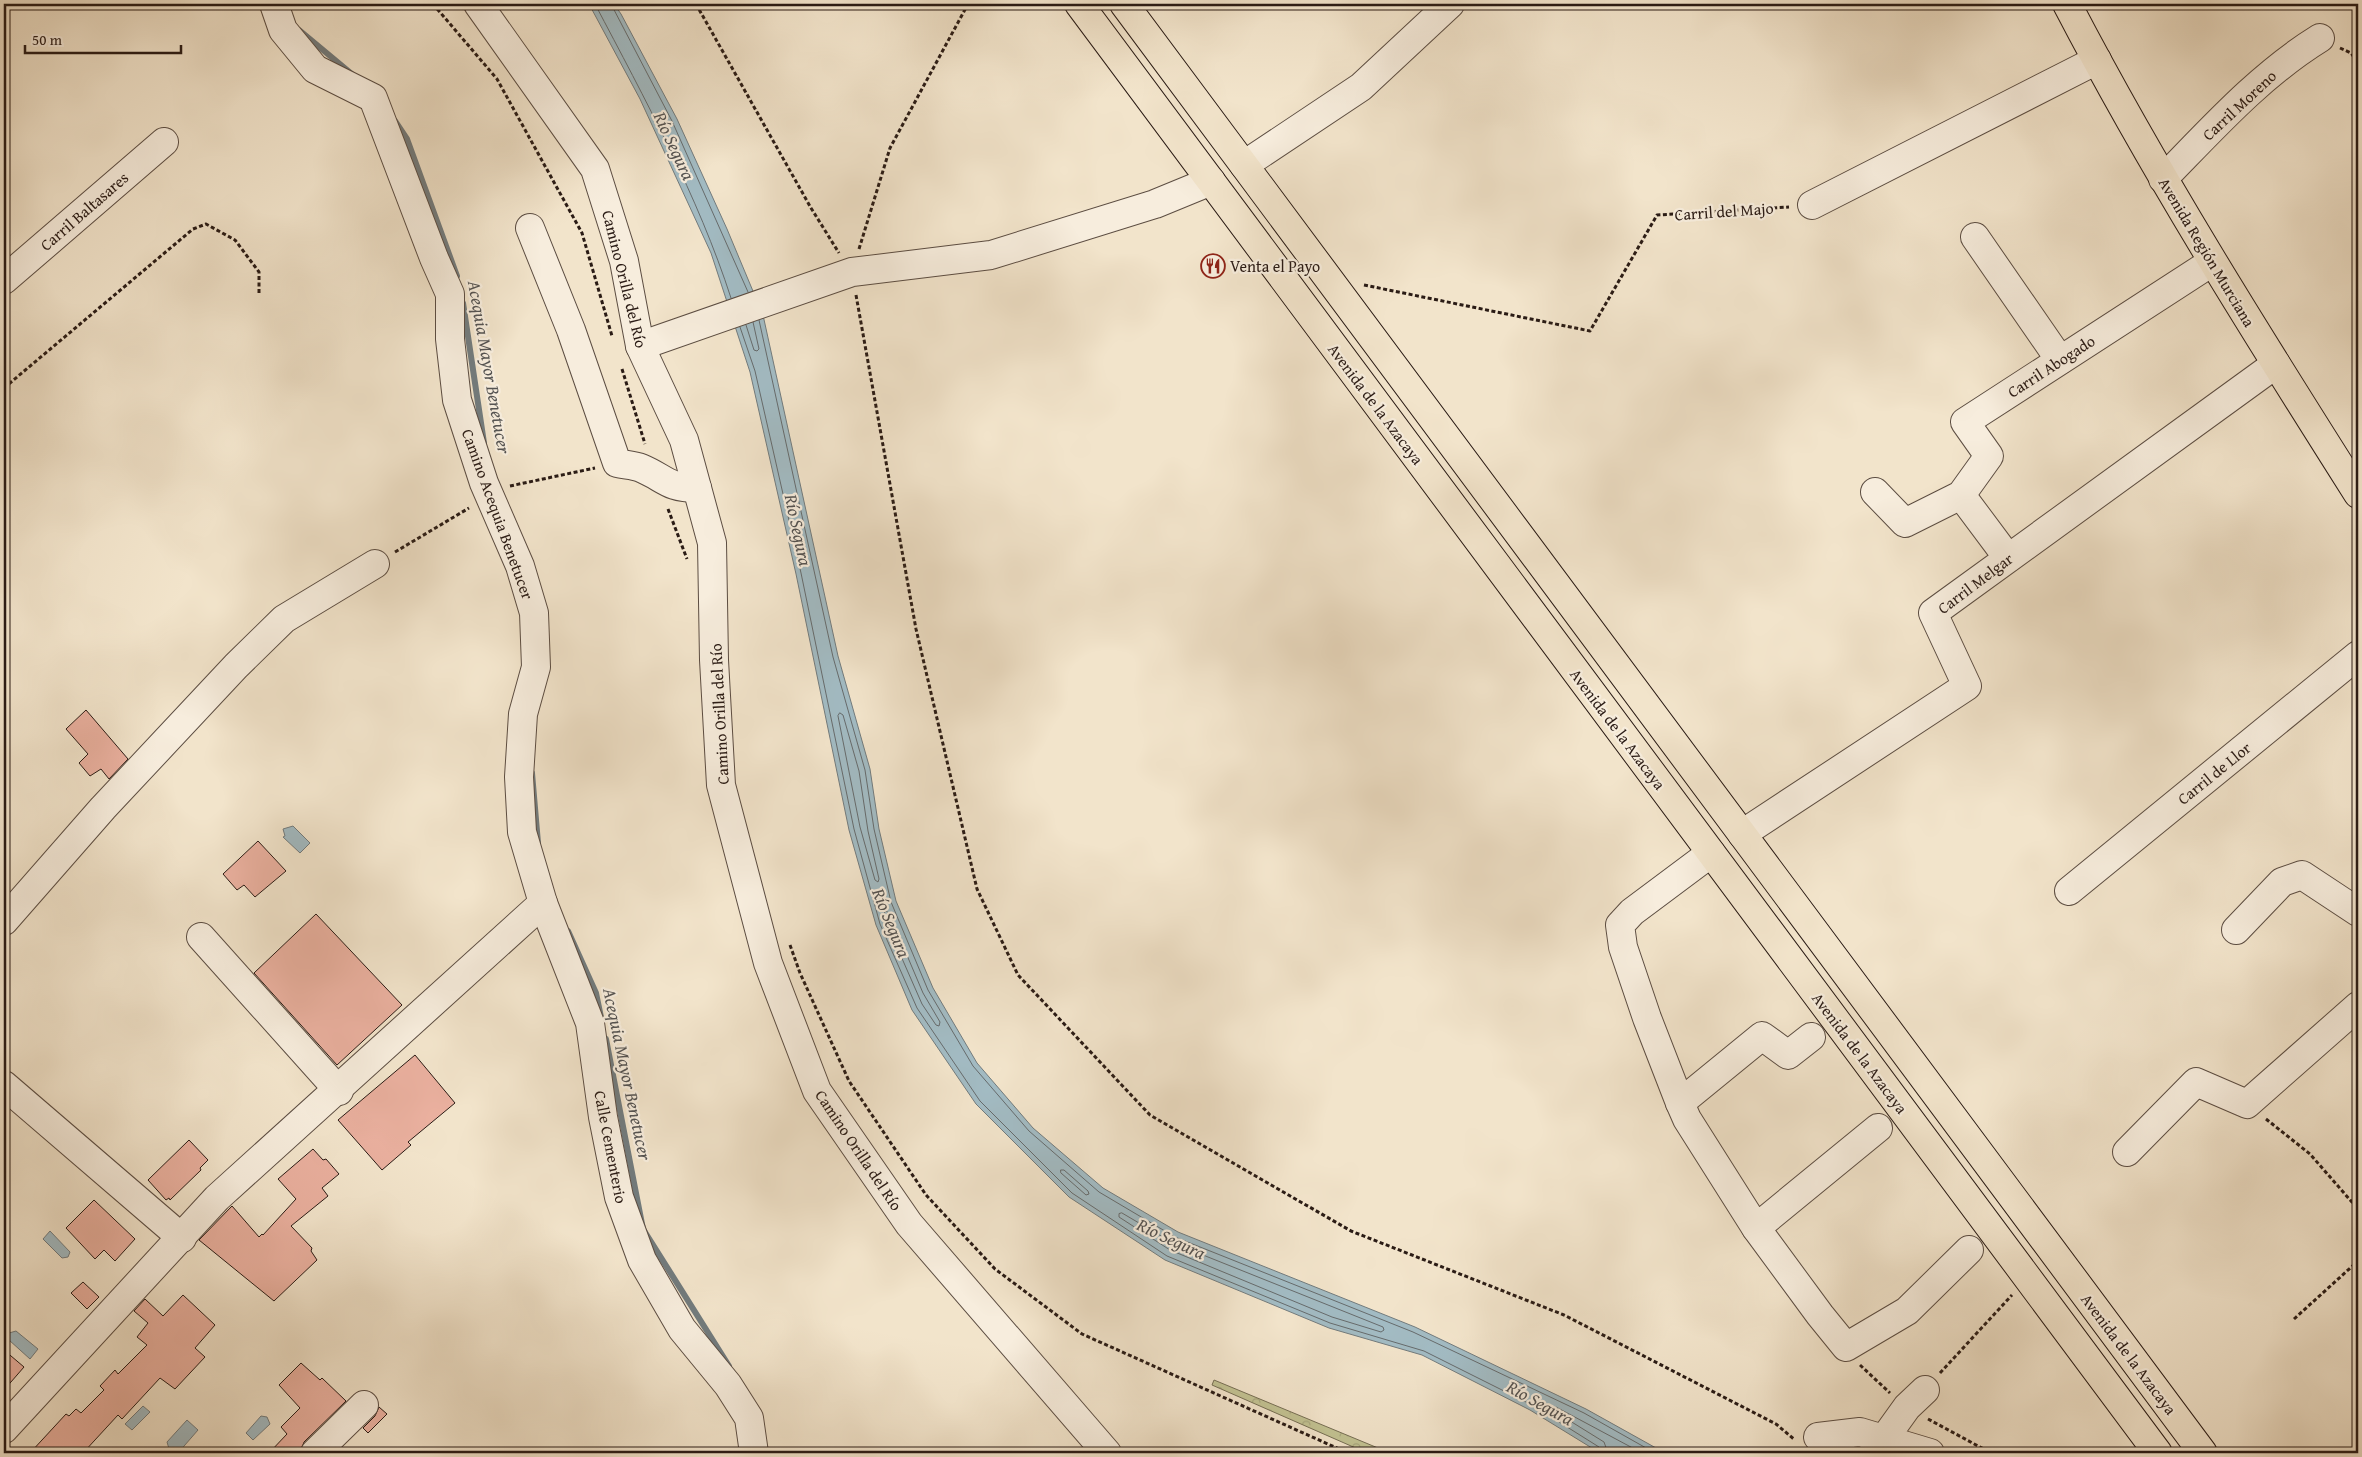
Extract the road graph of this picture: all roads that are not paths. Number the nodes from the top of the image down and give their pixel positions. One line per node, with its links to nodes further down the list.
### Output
1 (274, 4): 31 (street, Camino Acequia Benetucer)
2 (478, 4): 18 (street, Camino Orilla del Río)
3 (1079, 4): 12 (main road, Avenida de la Azacaya)
4 (1124, 4): 10 (main road, Avenida de la Azacaya)
5 (1450, 4): 10 (street)
6 (2068, 4): 8 (main road, Avenida Región Murciana)
7 (2320, 38): 11 (street, Carril Moreno)
8 (2096, 60): 11 (main road, Avenida Región Murciana); 13 (street)
9 (164, 142): 17 (street, Carril Baltasares)
10 (1244, 165): 28 (main road, Avenida de la Azacaya)
11 (2163, 179): 16 (main road, Avenida Región Murciana)
12 (1211, 181): 18 (street); 29 (main road, Avenida de la Azacaya)
13 (1812, 205)
14 (530, 228): 21 (street)
15 (1974, 237): 19 (street)
16 (2212, 262): 19 (street, Carril Abogado); 20 (main road, Avenida Región Murciana)
17 (4, 280)
18 (630, 356): 21 (street, Camino Orilla del Río)
19 (2060, 360): 24 (street, Carril Abogado)
20 (2276, 364): 23 (main road, Avenida Región Murciana); 25 (street, Carril Melgar)
21 (697, 488): 53 (street, Camino Orilla del Río)
22 (1875, 492): 24 (street)
23 (2358, 494)
24 (1961, 495): 25 (street)
25 (2008, 558): 28 (street, Carril Melgar)
26 (375, 564): 33 (street)
27 (2358, 655): 30 (street, Carril de Llor)
28 (1742, 834): 56 (main road, Avenida de la Azacaya)
29 (1711, 853): 40 (street); 55 (main road, Avenida de la Azacaya)
30 (2069, 891)
31 (544, 903): 39 (street); 52 (street, Calle Cementerio)
32 (2358, 912): 34 (street)
33 (4, 921)
34 (2236, 930)
35 (201, 937): 39 (street)
36 (2358, 1006): 42 (street)
37 (1811, 1037): 40 (street)
38 (4, 1084): 44 (street)
39 (338, 1090): 44 (street)
40 (1680, 1103): 43 (street)
41 (1878, 1128): 43 (street)
42 (2128, 1152)
43 (1756, 1228): 45 (street)
44 (182, 1238): 48 (street)
45 (1969, 1250)
46 (1925, 1390): 49 (street)
47 (364, 1405): 51 (street)
48 (4, 1429)
49 (1884, 1439): 50 (street); 54 (street)
50 (1809, 1440)
51 (314, 1453)
52 (754, 1453)
53 (1107, 1453)
54 (1930, 1453)
55 (2158, 1453)
56 (2202, 1453)

